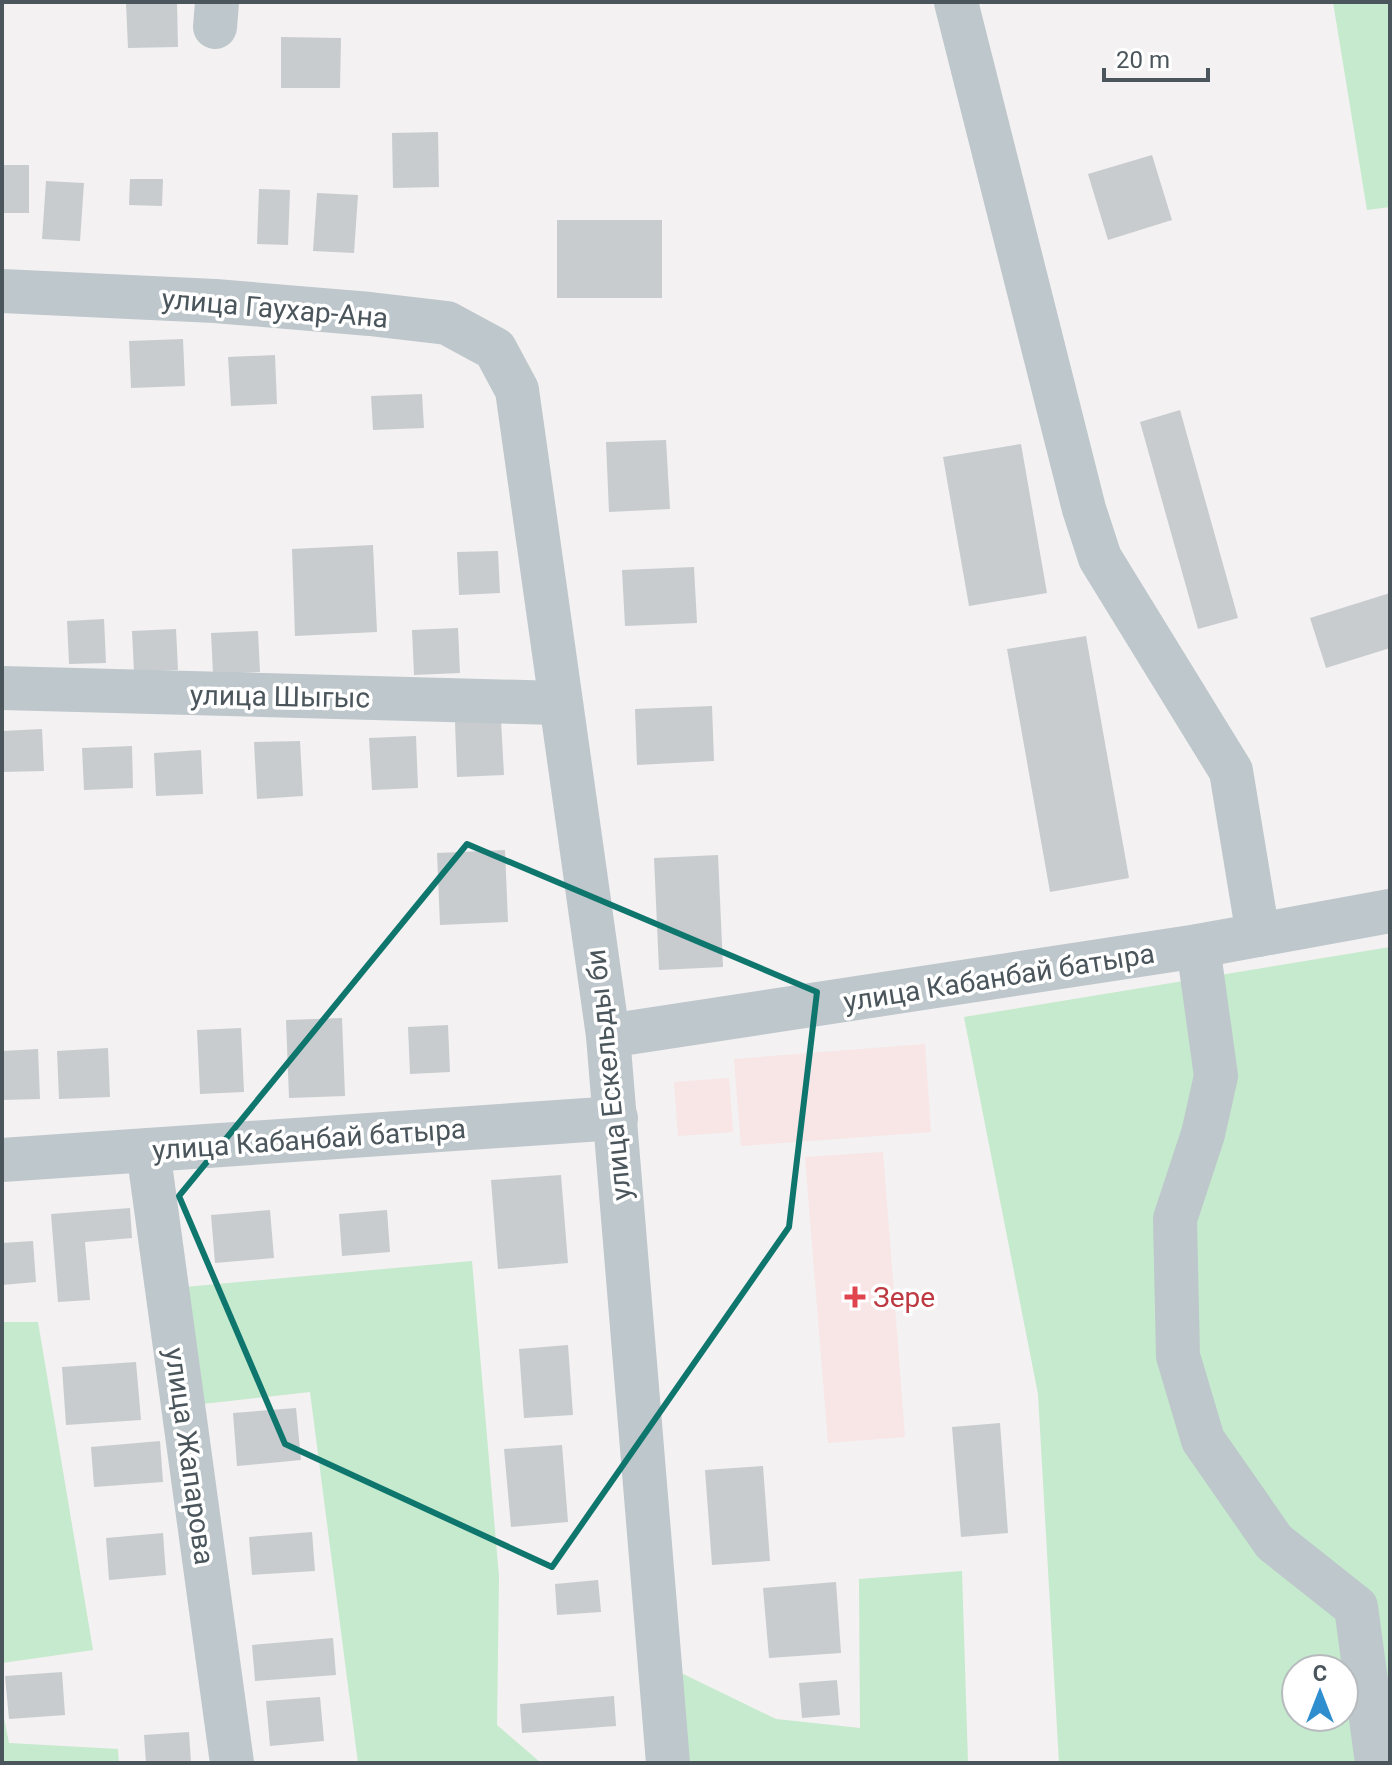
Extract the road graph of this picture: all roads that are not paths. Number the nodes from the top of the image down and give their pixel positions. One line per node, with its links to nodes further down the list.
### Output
1 (956, 2): 7 (street)
2 (2, 291): 3 (street, улица Гаухар-Ана)
3 (517, 390): 5 (street, улица Ескельды би)
4 (2, 688): 5 (street, улица Шыгыс)
5 (559, 703): 9 (street, улица Ескельды би)
6 (1390, 911): 7 (street, улица Кабанбай батыра)
7 (1258, 935): 8 (street, улица Кабанбай батыра)
8 (1198, 946): 9 (street, улица Кабанбай батыра); 15 (street)
9 (608, 1036): 10 (street, улица Ескельды би)
10 (616, 1118): 11 (street, улица Кабанбай батыра); 14 (street, улица Ескельды би)
11 (148, 1150): 12 (street, улица Кабанбай батыра); 13 (street, улица Жапарова)
12 (2, 1160)
13 (232, 1763)
14 (668, 1763)
15 (1377, 1763)

